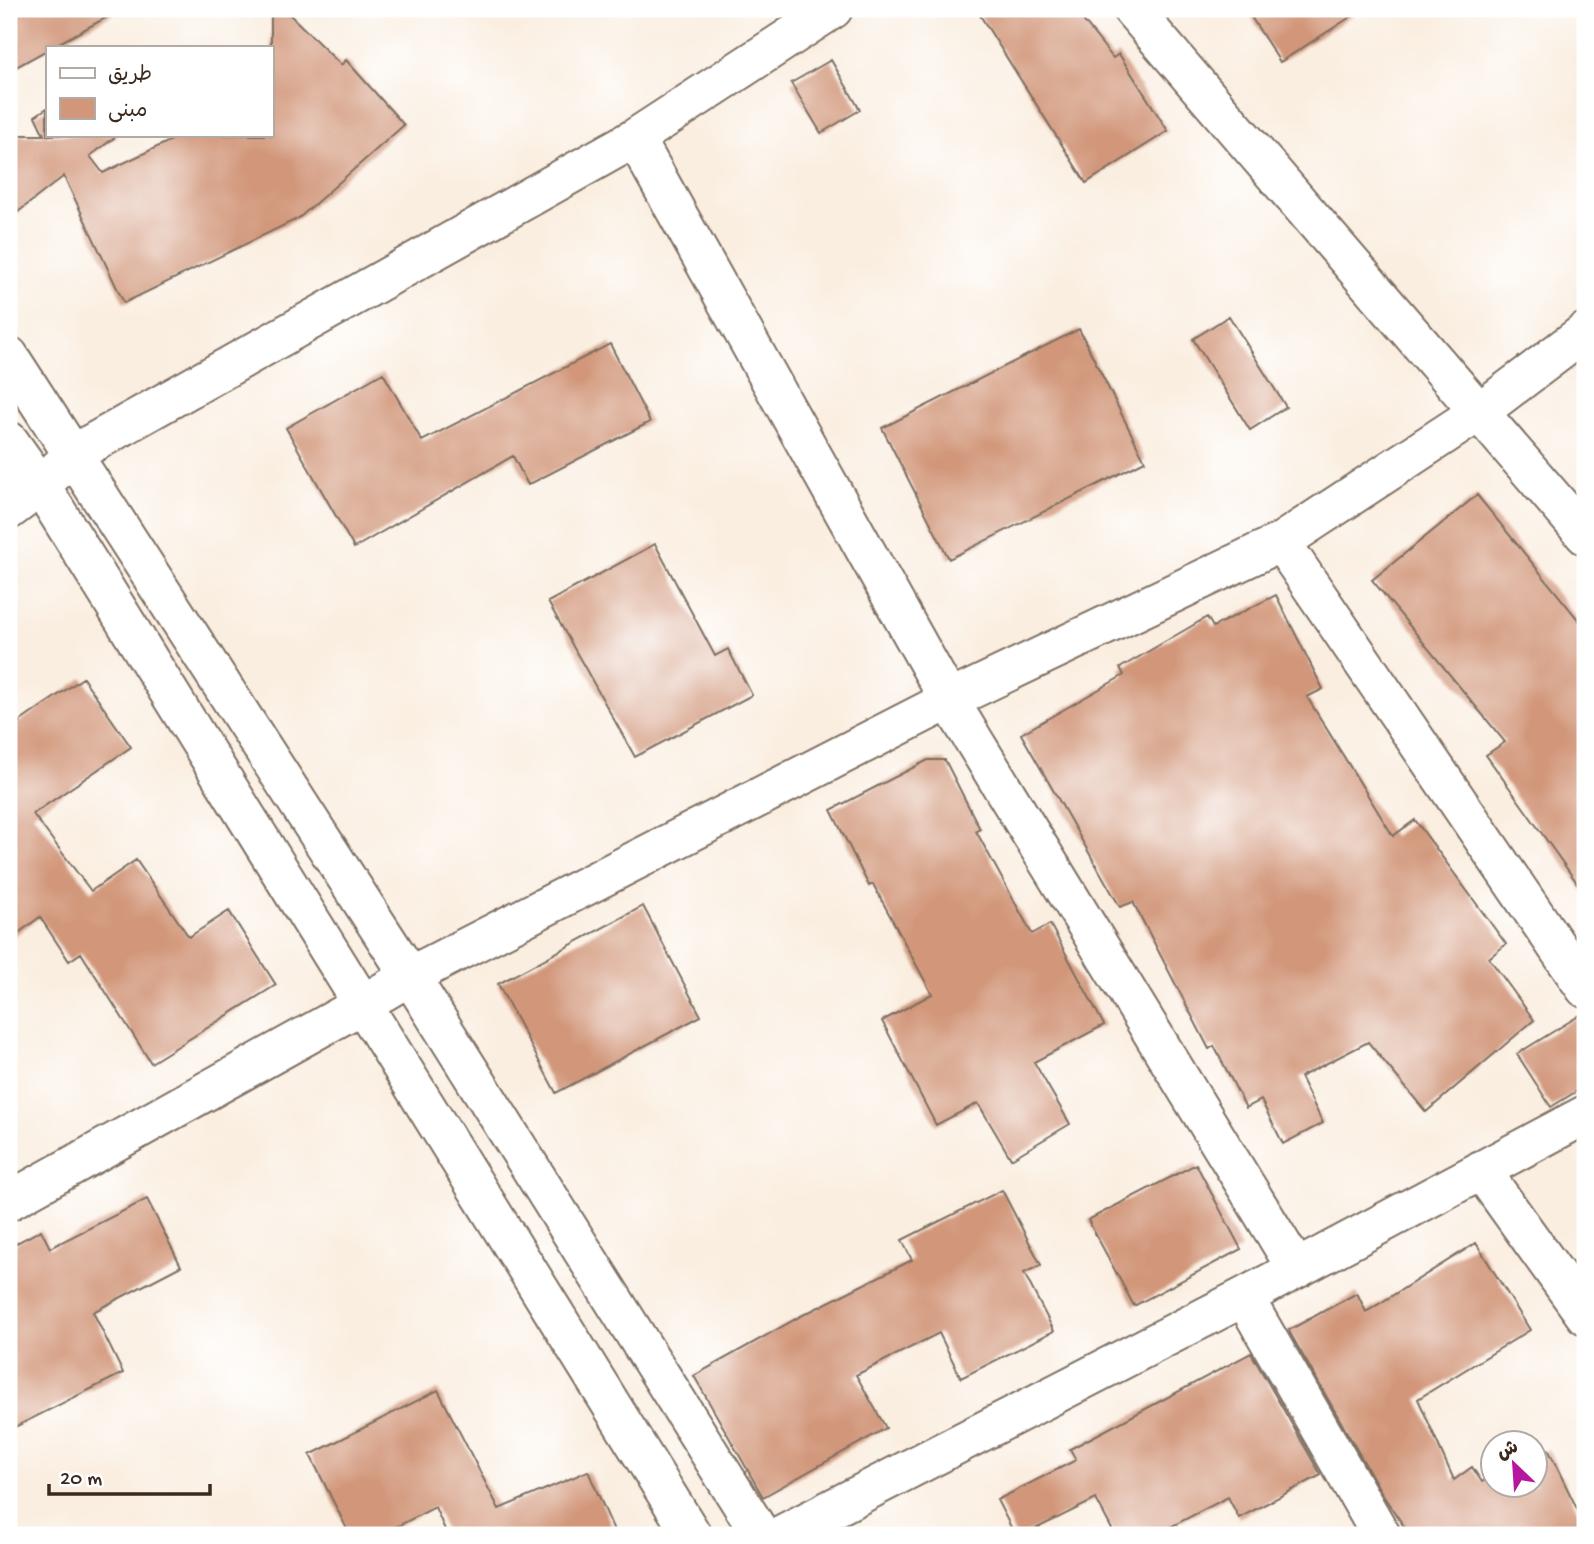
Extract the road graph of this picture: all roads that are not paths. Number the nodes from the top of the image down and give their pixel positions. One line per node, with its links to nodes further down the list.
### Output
1 (832, 9): 3 (street)
2 (1132, 9): 6 (street)
3 (635, 138): 8 (street); 13 (street)
4 (1585, 332): 6 (street)
5 (9, 356): 8 (street)
6 (1479, 412): 11 (street); 12 (street)
7 (9, 441): 9 (street)
8 (74, 454): 9 (street); 14 (street)
9 (41, 486): 10 (street); 16 (street)
10 (9, 510)
11 (1585, 534)
12 (1282, 542): 13 (street); 15 (street)
13 (949, 700): 14 (street); 20 (street)
14 (410, 975): 16 (street); 24 (street)
15 (1585, 988)
16 (363, 1004): 19 (street); 23 (street)
17 (1585, 1115): 18 (street)
18 (1481, 1170): 20 (street); 22 (street)
19 (9, 1201)
20 (1296, 1268): 21 (street)
21 (1244, 1297): 25 (street); 26 (street)
22 (1585, 1315)
23 (692, 1535)
24 (761, 1535)
25 (781, 1535)
26 (1381, 1535)

